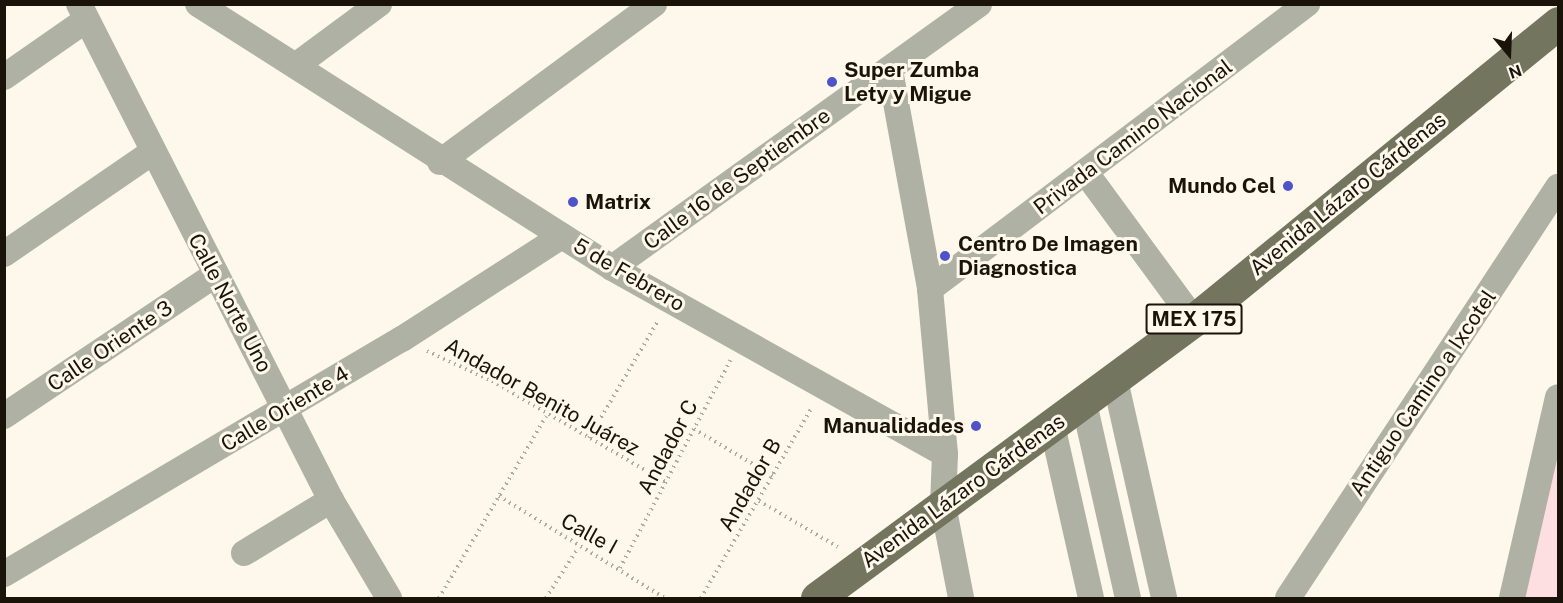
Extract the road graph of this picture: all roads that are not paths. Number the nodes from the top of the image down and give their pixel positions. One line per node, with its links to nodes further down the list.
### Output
1 (198, 4): 8 (street, 5 de Febrero)
2 (378, 4): 8 (street)
3 (654, 4): 12 (street)
4 (979, 4): 9 (street, Calle 16 de Septiembre)
5 (1307, 4): 13 (street, Privada Camino Nacional)
6 (83, 12): 10 (street); 11 (street, Calle Norte Uno)
7 (1558, 23): 20 (main road, Avenida Lázaro Cárdenas / MEX 175)
8 (298, 64): 12 (street, 5 de Febrero)
9 (890, 70): 17 (street, Calle 16 de Septiembre); 19 (street)
10 (4, 77)
11 (151, 153): 16 (street); 18 (street, Calle Norte Uno)
12 (440, 162): 15 (street, 5 de Febrero)
13 (1086, 173): 19 (street, Privada Camino Nacional); 20 (street)
14 (1558, 187): 38 (street, Antiguo Camino a Ixcotel)
15 (562, 236): 17 (street, 5 de Febrero); 24 (street, Calle Oriente 4)
16 (4, 254)
17 (612, 268): 27 (street, 5 de Febrero)
18 (215, 275): 24 (street, Calle Norte Uno); 25 (street, Calle Oriente 3)
19 (930, 290): 27 (street)
20 (1194, 320): 21 (main road, Avenida Lázaro Cárdenas / MEX 175)
21 (1115, 380): 23 (main road, Avenida Lázaro Cárdenas / MEX 175); 37 (street)
22 (1558, 397): 39 (street)
23 (1084, 402): 26 (main road, Avenida Lázaro Cárdenas / MEX 175); 36 (street)
24 (286, 409): 28 (street, Calle Norte Uno); 31 (street, Calle Oriente 4)
25 (4, 416)
26 (1052, 425): 29 (main road, Avenida Lázaro Cárdenas / MEX 175); 35 (street)
27 (945, 454): 29 (street)
28 (331, 500): 30 (street); 32 (street, Calle Norte Uno)
29 (943, 505): 33 (main road, Avenida Lázaro Cárdenas / MEX 175); 34 (street)
30 (244, 553)
31 (4, 574)
32 (389, 598)
33 (817, 598)
34 (961, 598)
35 (1091, 598)
36 (1128, 598)
37 (1164, 598)
38 (1288, 598)
39 (1512, 598)

